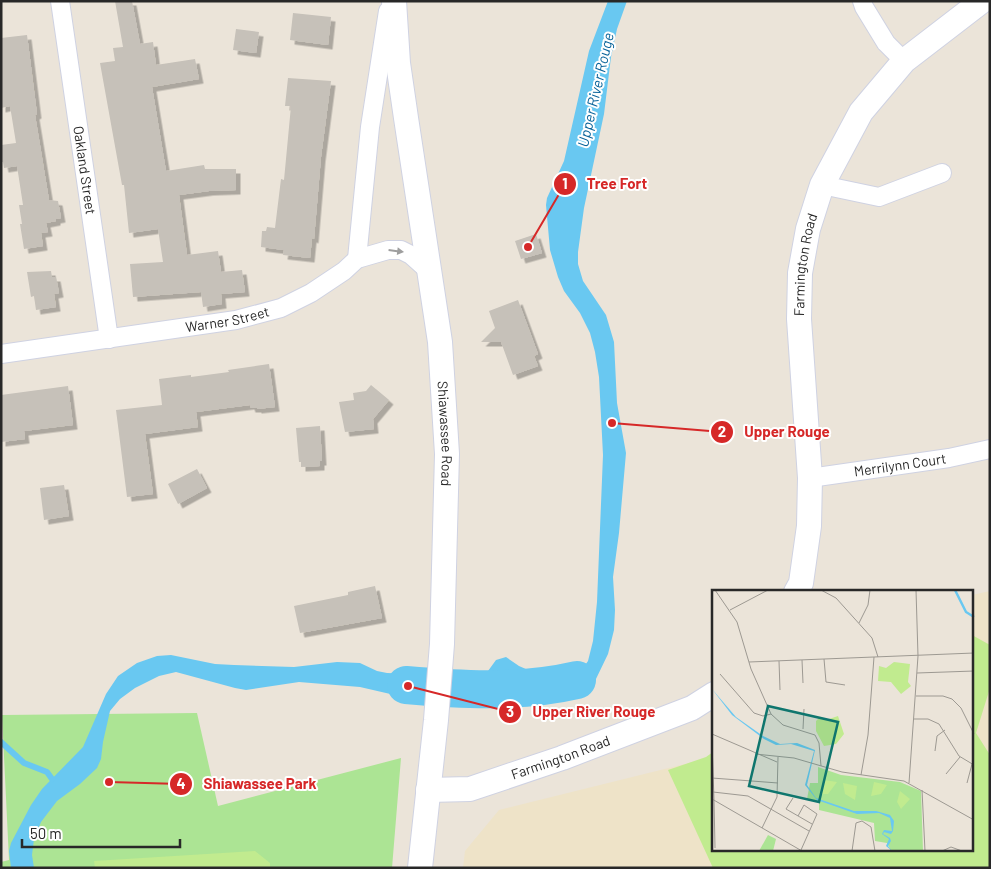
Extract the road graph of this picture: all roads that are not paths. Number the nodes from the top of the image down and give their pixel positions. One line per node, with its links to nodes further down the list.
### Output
1 (60, 1): 11 (street, Oakland Street)
2 (390, 1): 9 (street)
3 (394, 1): 10 (street, Shiawassee Road)
4 (862, 1): 6 (street)
5 (982, 1): 6 (street, Farmington Road)
6 (904, 61): 8 (street, Farmington Road)
7 (942, 173): 8 (street)
8 (822, 184): 14 (street, Farmington Road)
9 (356, 259): 10 (street, Warner Street, one-way to 10); 11 (street, Warner Street)
10 (430, 272): 17 (street, Shiawassee Road)
11 (109, 339): 12 (street, Warner Street)
12 (1, 354)
13 (990, 449): 14 (street, Merrilynn Court)
14 (810, 478): 15 (street, Farmington Road)
15 (797, 590)
16 (712, 695): 17 (street, Farmington Road)
17 (428, 790): 18 (street, Shiawassee Road)
18 (420, 868)

